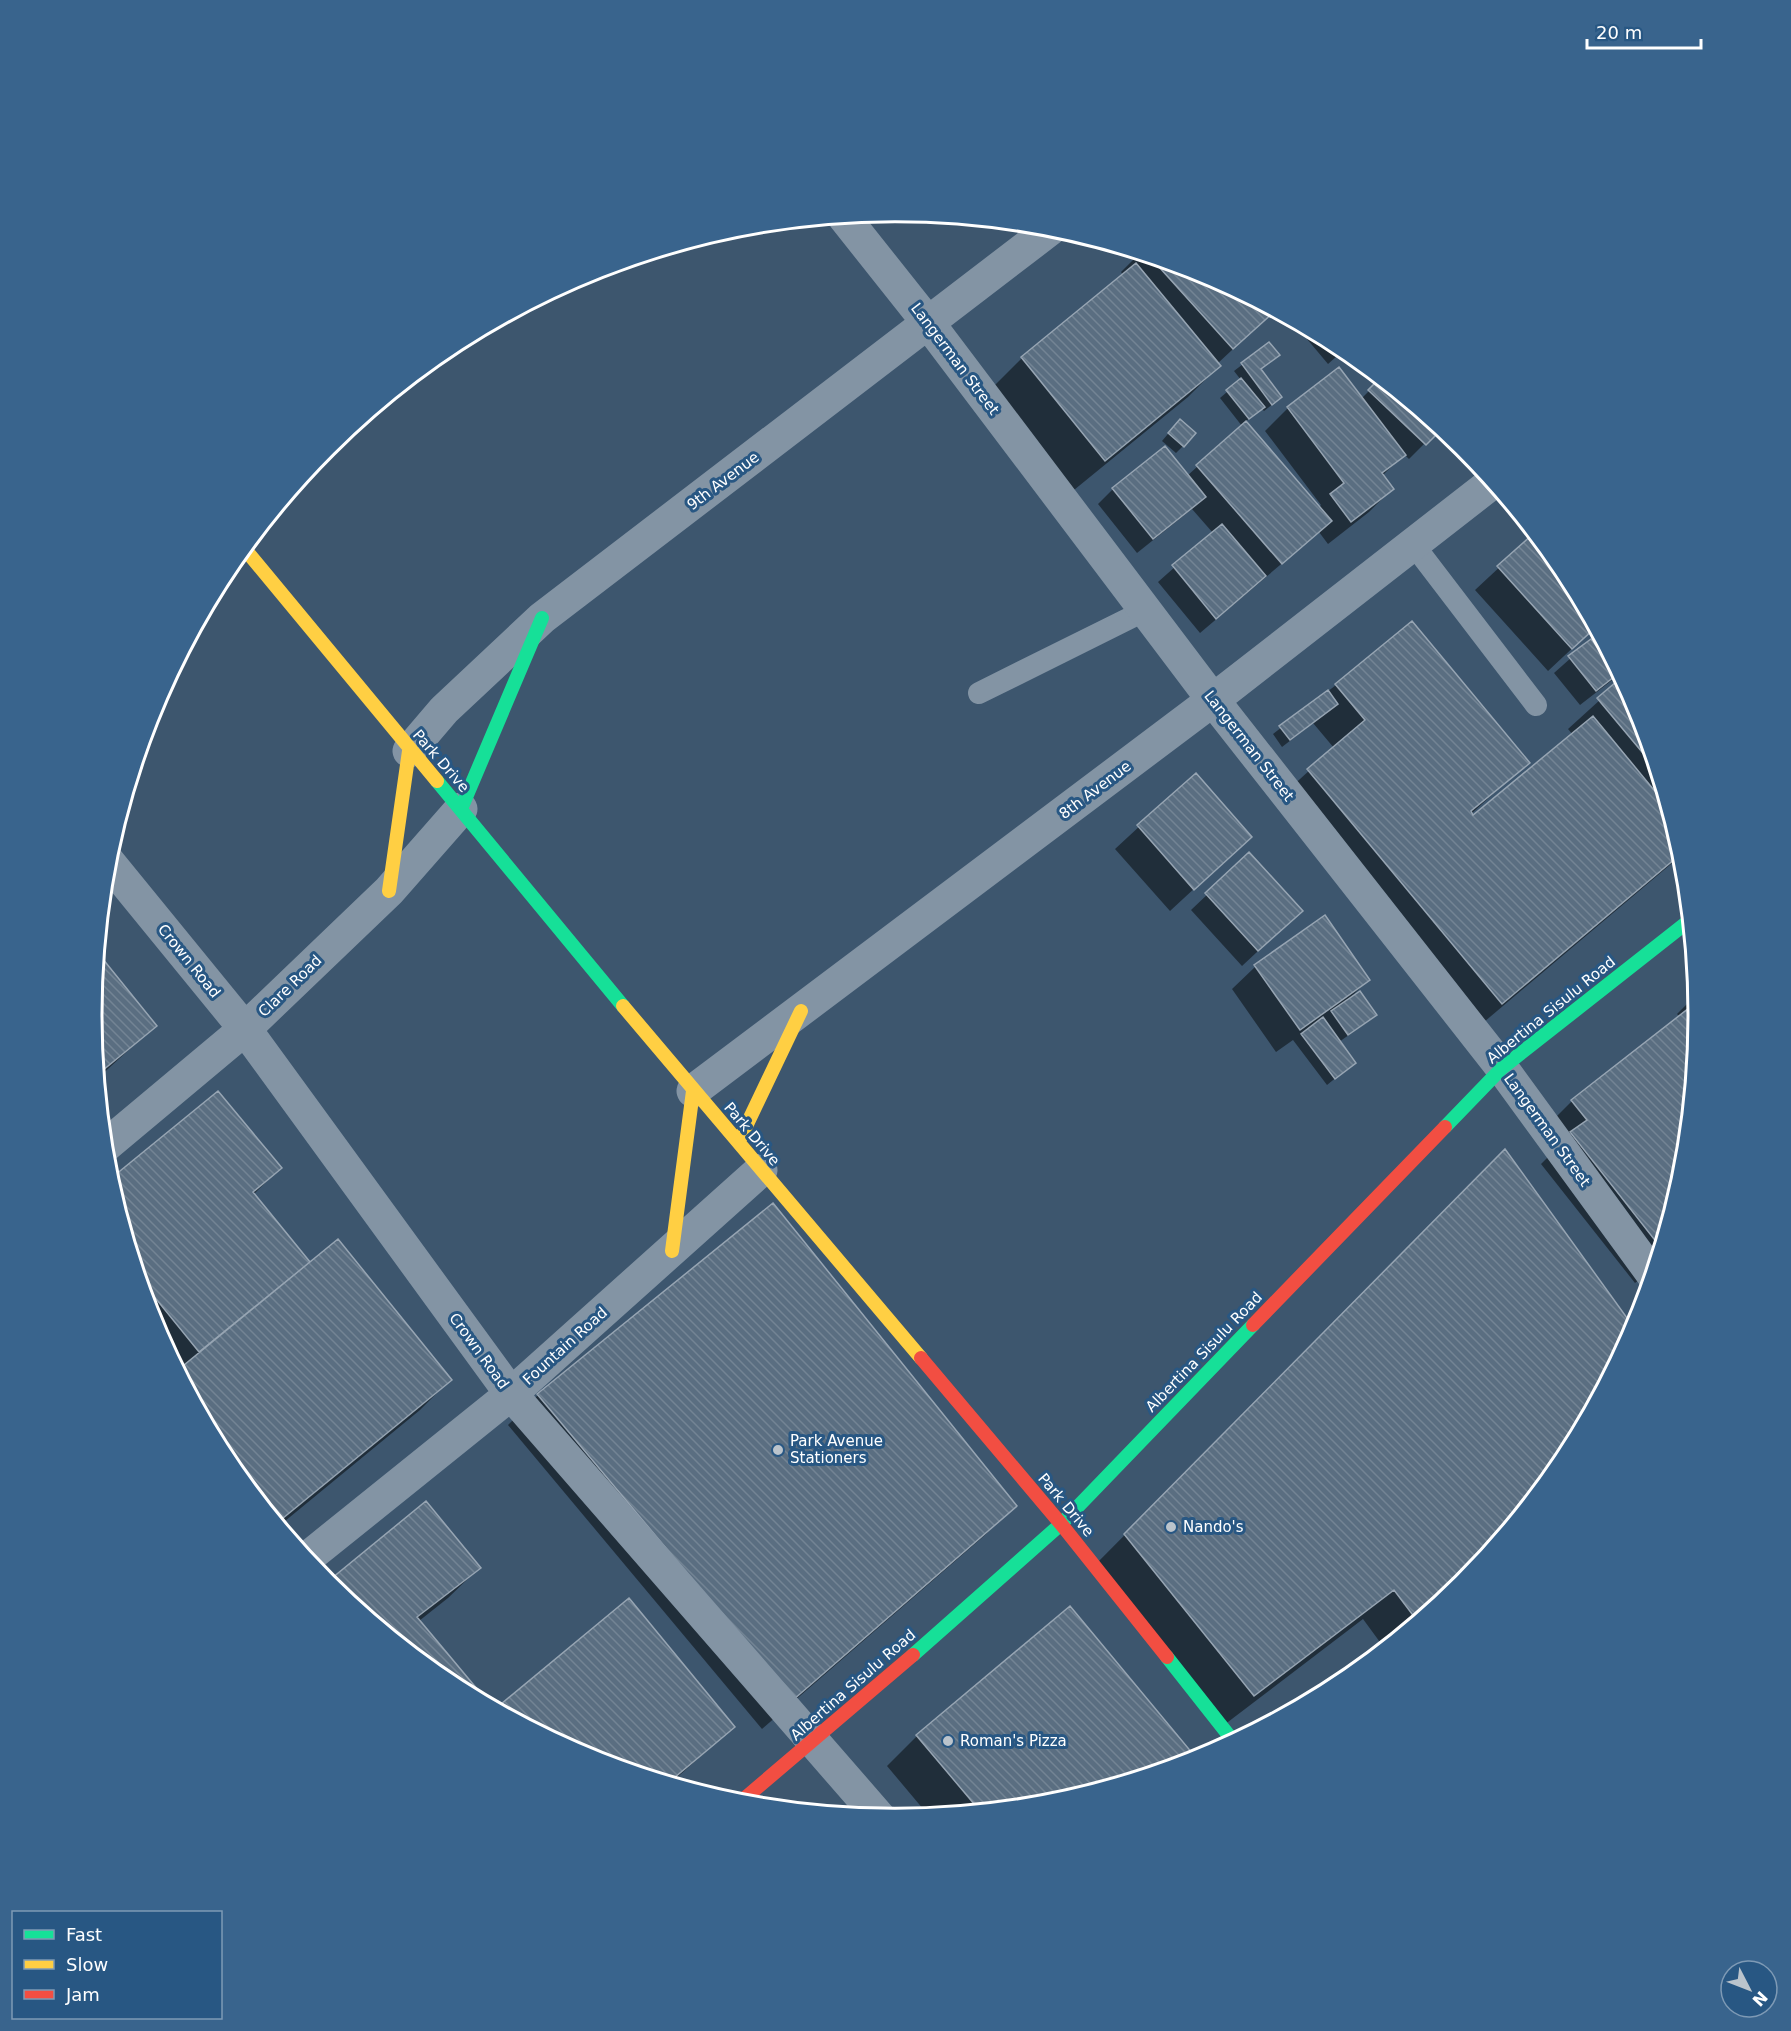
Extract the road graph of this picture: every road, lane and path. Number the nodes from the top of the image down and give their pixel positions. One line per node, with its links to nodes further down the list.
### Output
1 (849, 224): 3 (street, Langerman Street)
2 (1042, 236): 3 (street, 9th Avenue)
3 (930, 324): 7 (street, Langerman Street); 8 (street, 9th Avenue)
4 (1487, 487): 5 (street, 8th Avenue)
5 (1413, 544): 10 (street, 8th Avenue); 11 (lane)
6 (250, 555): 12 (street, Park Drive)
7 (1146, 610): 9 (lane); 10 (street, Langerman Street)
8 (542, 618): 12 (street, 9th Avenue); 13 (street)
9 (979, 693)
10 (1213, 700): 17 (street, 8th Avenue); 19 (street, Langerman Street)
11 (1536, 705)
12 (409, 751): 13 (street, Park Drive); 15 (street)
13 (461, 809): 15 (street, Clare Road); 20 (street, Park Drive)
14 (116, 870): 18 (street, Crown Road)
15 (389, 891): 18 (street, Clare Road)
16 (1683, 925): 19 (street, Albertina Sisulu Road)
17 (801, 1011): 20 (street, 8th Avenue); 22 (street)
18 (245, 1029): 21 (street, Clare Road); 26 (street, Crown Road)
19 (1502, 1068): 25 (street, Langerman Street); 27 (street, Albertina Sisulu Road)
20 (693, 1091): 22 (street, Park Drive); 24 (street)
21 (112, 1140)
22 (739, 1141): 23 (street, Park Drive)
23 (761, 1170): 24 (street, Fountain Road); 27 (street, Park Drive)
24 (672, 1251): 26 (street, Fountain Road)
25 (1648, 1268)
26 (511, 1394): 28 (street, Fountain Road); 30 (street, Crown Road)
27 (1061, 1524): 29 (street, Park Drive); 30 (street, Albertina Sisulu Road)
28 (313, 1554)
29 (1229, 1735)
30 (814, 1741): 31 (street, Albertina Sisulu Road); 32 (street, Crown Road)
31 (749, 1795)
32 (871, 1808)

